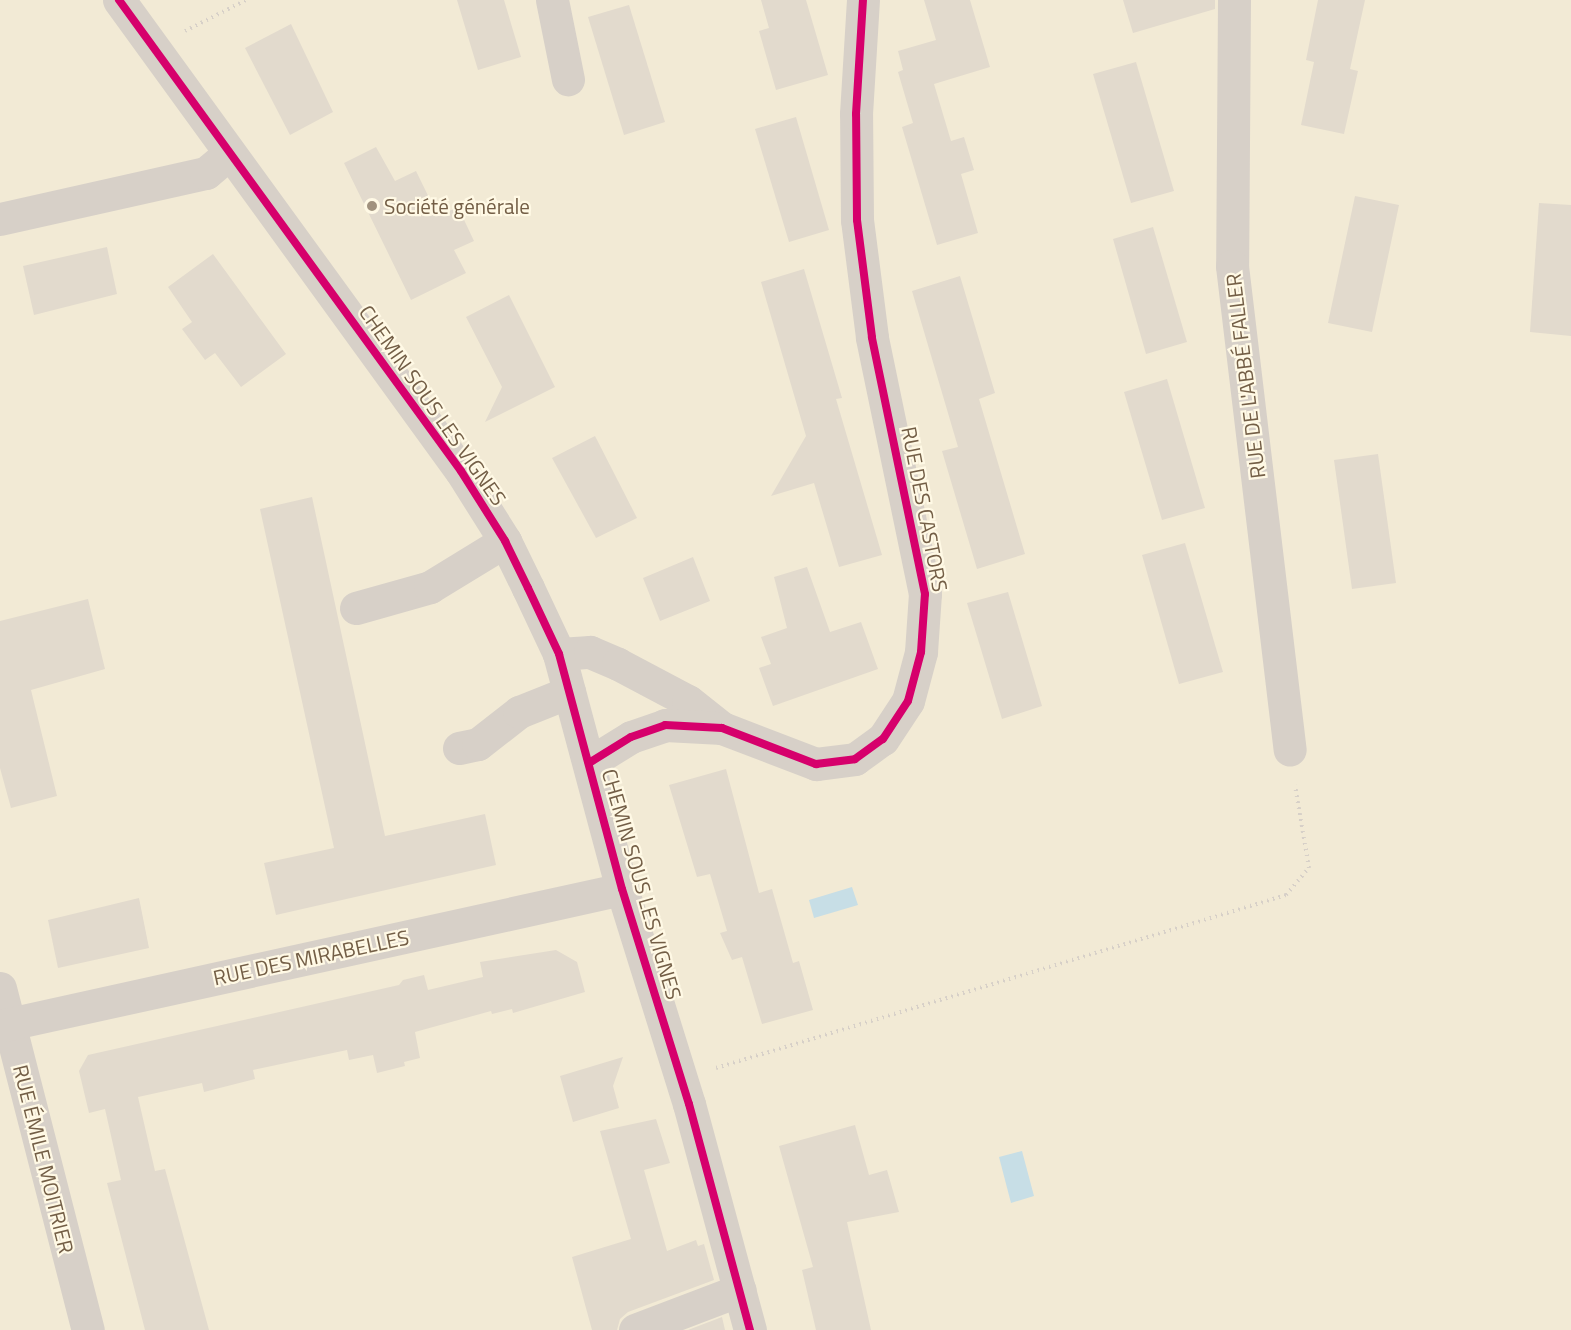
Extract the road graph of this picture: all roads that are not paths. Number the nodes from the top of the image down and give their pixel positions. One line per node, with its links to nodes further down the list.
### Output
1 (119, 0): 6 (street, CHEMIN SOUS LES VIGNES)
2 (552, 0): 5 (street)
3 (863, 0): 12 (street, RUE DES CASTORS)
4 (1234, 0): 14 (street, RUE DE L'ABBÉ FALLER)
5 (568, 79)
6 (229, 154): 7 (street); 8 (street, CHEMIN SOUS LES VIGNES)
7 (0, 219)
8 (505, 541): 9 (street); 10 (street, CHEMIN SOUS LES VIGNES)
9 (356, 608)
10 (559, 654): 11 (street, CHEMIN SOUS LES VIGNES); 12 (street, RUE DES CASTORS)
11 (569, 692): 13 (street); 15 (street, CHEMIN SOUS LES VIGNES)
12 (722, 728): 15 (street, RUE DES CASTORS)
13 (459, 748)
14 (1290, 750)
15 (589, 763): 16 (street, CHEMIN SOUS LES VIGNES)
16 (622, 889): 18 (street, RUE DES MIRABELLES); 19 (street, CHEMIN SOUS LES VIGNES)
17 (0, 988): 18 (street, RUE ÉMILE MOITRIER)
18 (4, 1025): 20 (street, RUE ÉMILE MOITRIER)
19 (740, 1290): 21 (street); 22 (street, CHEMIN SOUS LES VIGNES)
20 (88, 1330)
21 (635, 1330)
22 (750, 1330)

